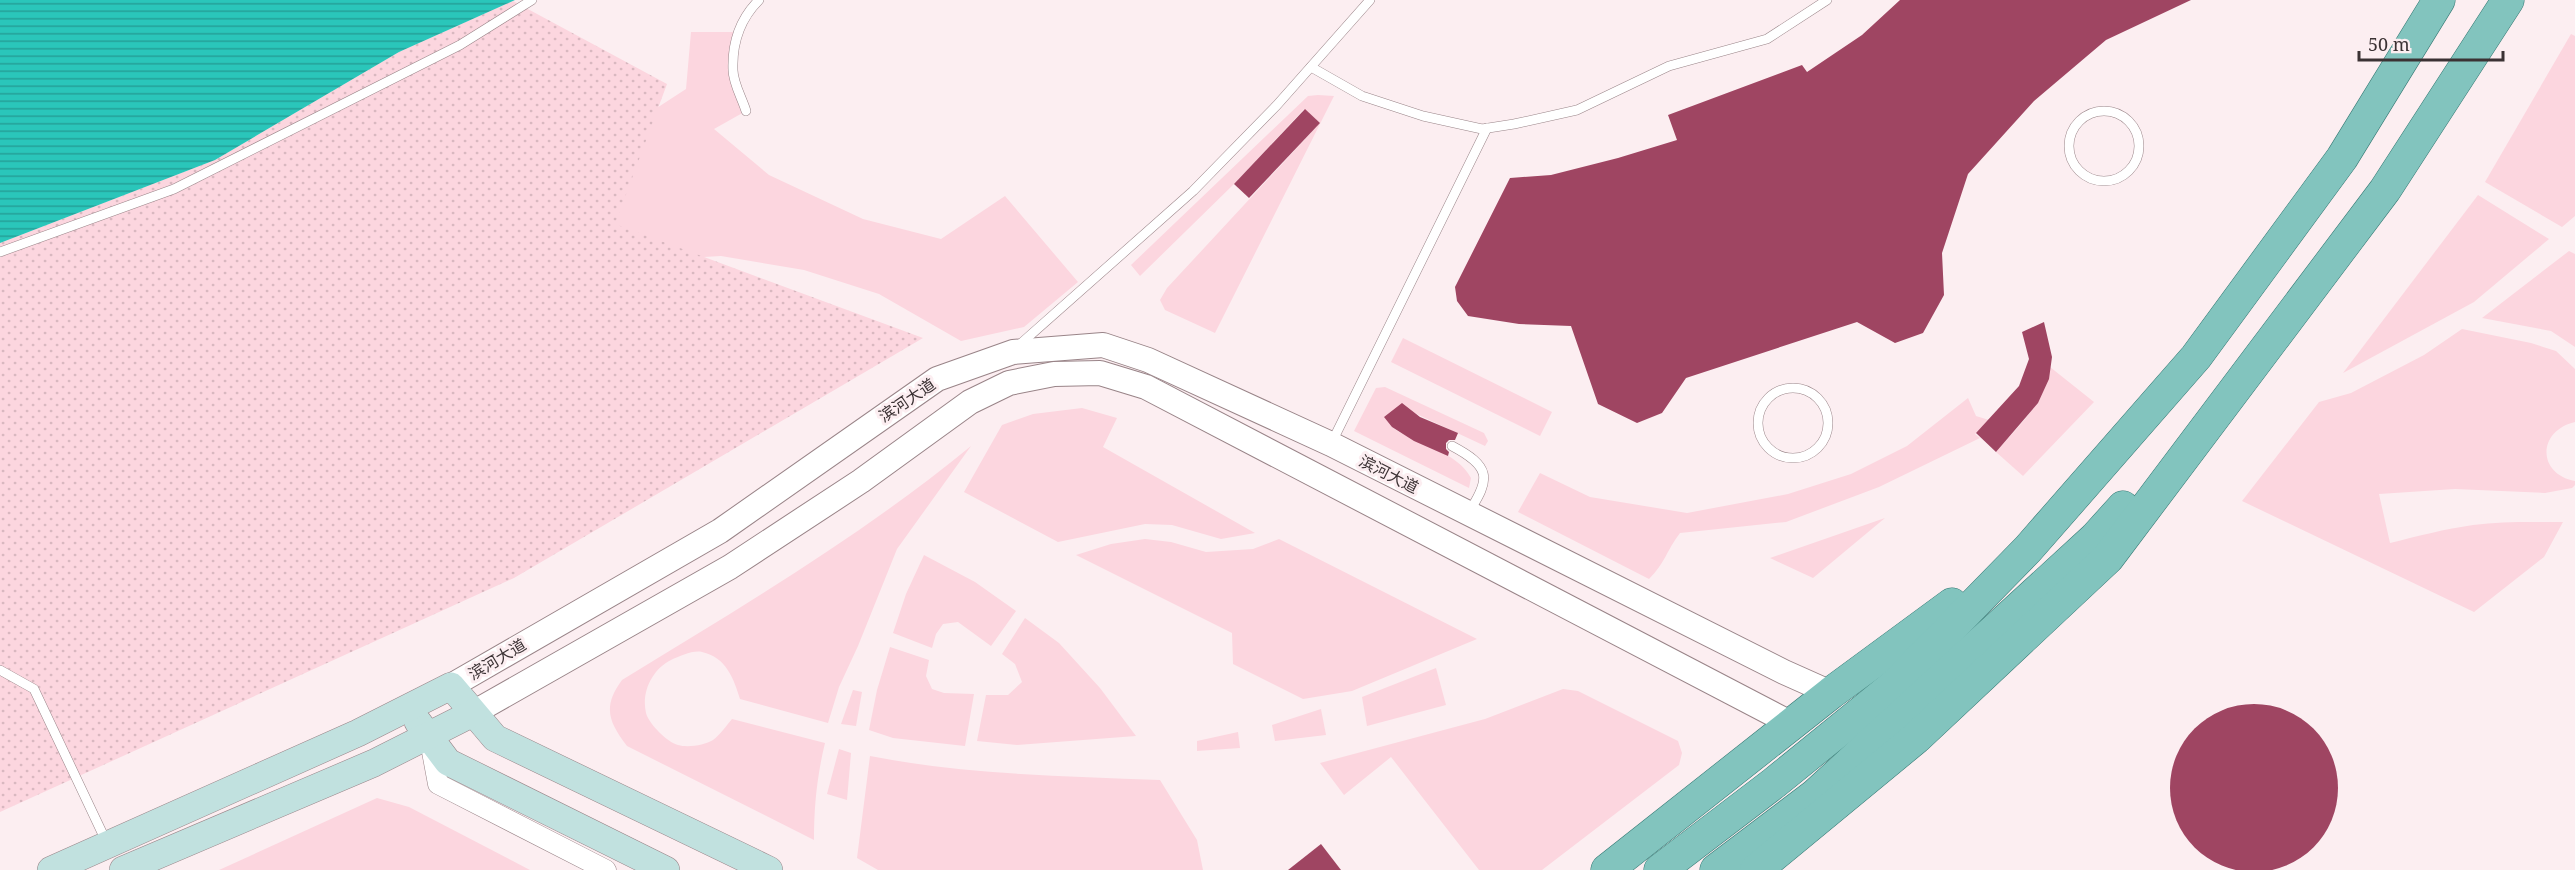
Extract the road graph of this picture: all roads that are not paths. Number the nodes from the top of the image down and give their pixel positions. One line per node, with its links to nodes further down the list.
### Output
1 (532, 0): 11 (lane)
2 (759, 0): 8 (lane)
3 (1370, 0): 7 (lane)
4 (1827, 0): 10 (lane)
5 (2439, 0): 18 (main road)
6 (2508, 0): 13 (main road)
7 (1311, 67): 10 (lane); 12 (lane)
8 (746, 111)
9 (2109, 111): 9 (lane)
10 (1487, 128): 15 (lane)
11 (0, 252)
12 (1013, 352): 15 (street, 滨河大道); 20 (street, 滨河大道)
13 (2246, 374): 34 (main road); 35 (main road)
14 (1798, 387): 14 (lane)
15 (1331, 444): 17 (street, 滨河大道)
16 (1452, 446): 17 (lane)
17 (1467, 514): 21 (street, 滨河大道)
18 (2028, 549): 21 (main road); 33 (main road)
19 (0, 670): 26 (lane)
20 (451, 686): 22 (main road, 滨河大道); 23 (main road)
21 (1831, 693): 24 (main road)
22 (409, 709): 25 (main road); 26 (main road, 滨河大道)
23 (473, 713): 24 (street); 25 (main road); 31 (main road)
24 (1792, 724): 32 (main road)
25 (429, 735): 28 (main road); 29 (street); 30 (main road)
26 (107, 844): 27 (main road, 滨河大道)
27 (51, 870)
28 (123, 870)
29 (606, 870)
30 (666, 870)
31 (769, 870)
32 (1607, 870)
33 (1660, 870)
34 (1716, 870)
35 (1756, 870)

